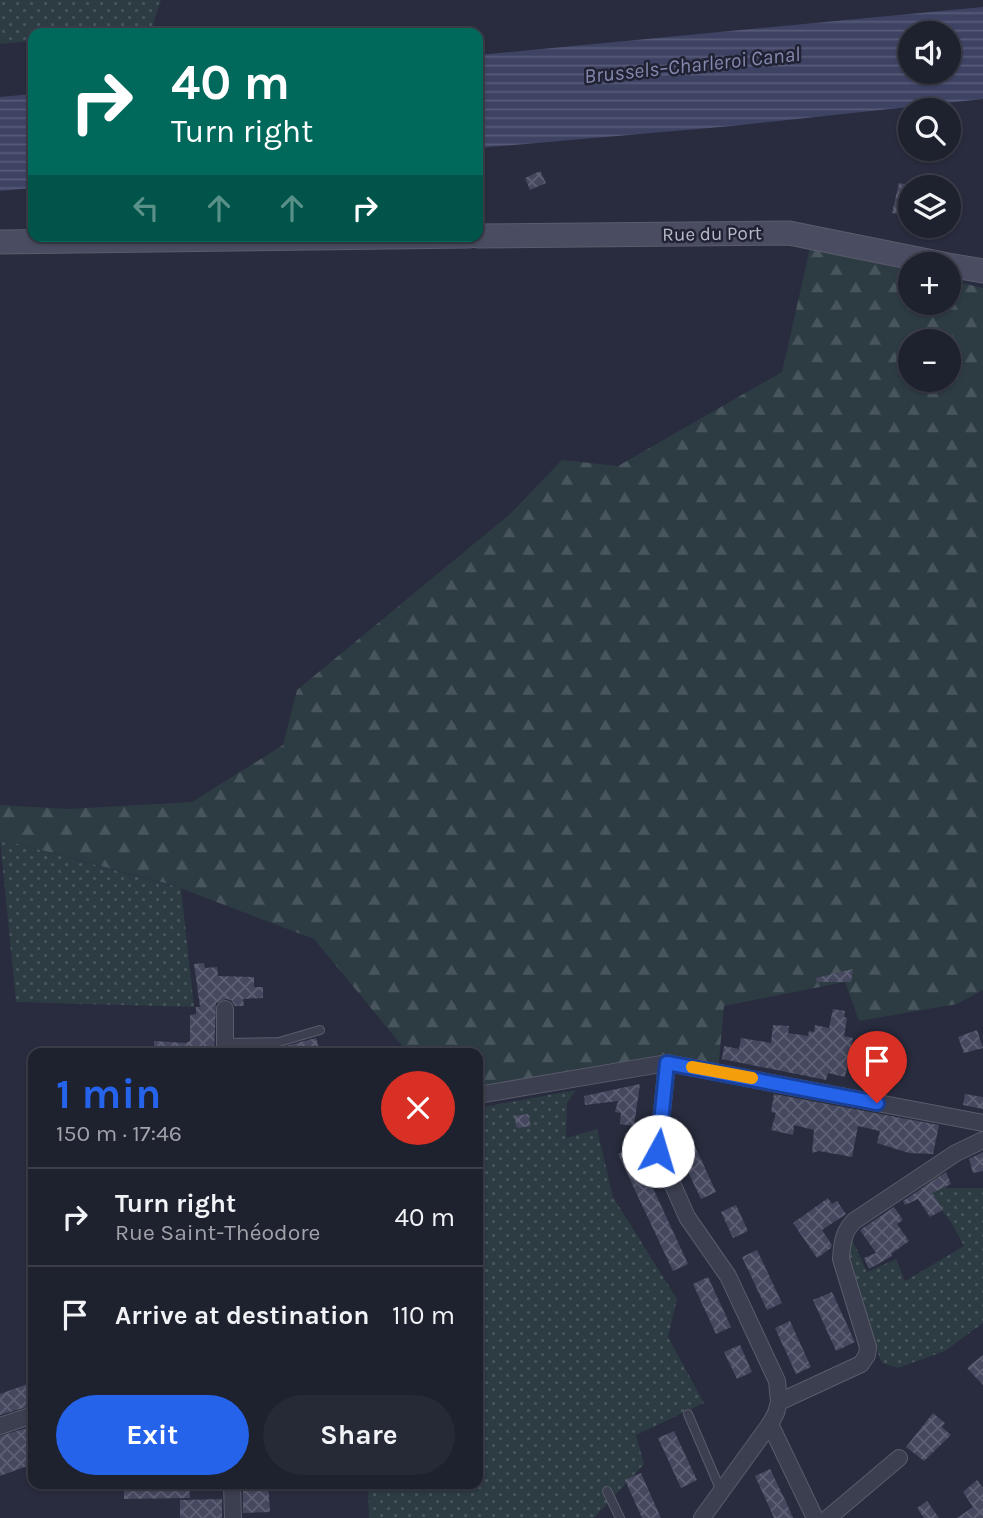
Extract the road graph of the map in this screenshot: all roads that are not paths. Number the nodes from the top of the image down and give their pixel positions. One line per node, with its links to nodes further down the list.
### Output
1 (483, 236): 4 (main road, Rue du Port)
2 (0, 242): 3 (main road)
3 (28, 242)
4 (898, 255)
5 (961, 267): 6 (main road)
6 (983, 271)
7 (225, 1009): 9 (street)
8 (320, 1030): 9 (lane)
9 (225, 1048)
10 (667, 1063): 11 (street); 12 (street); 14 (street)
11 (483, 1094)
12 (983, 1124)
13 (983, 1140): 14 (street)
14 (779, 1402): 17 (street)
15 (688, 1413): 22 (lane)
16 (28, 1417): 18 (street)
17 (770, 1424): 22 (street); 26 (street)
18 (0, 1426)
19 (899, 1458): 27 (street)
20 (232, 1489): 23 (street)
21 (607, 1491): 24 (lane)
22 (721, 1492): 25 (street)
23 (233, 1518)
24 (620, 1518)
25 (702, 1518)
26 (815, 1518)
27 (828, 1518)

